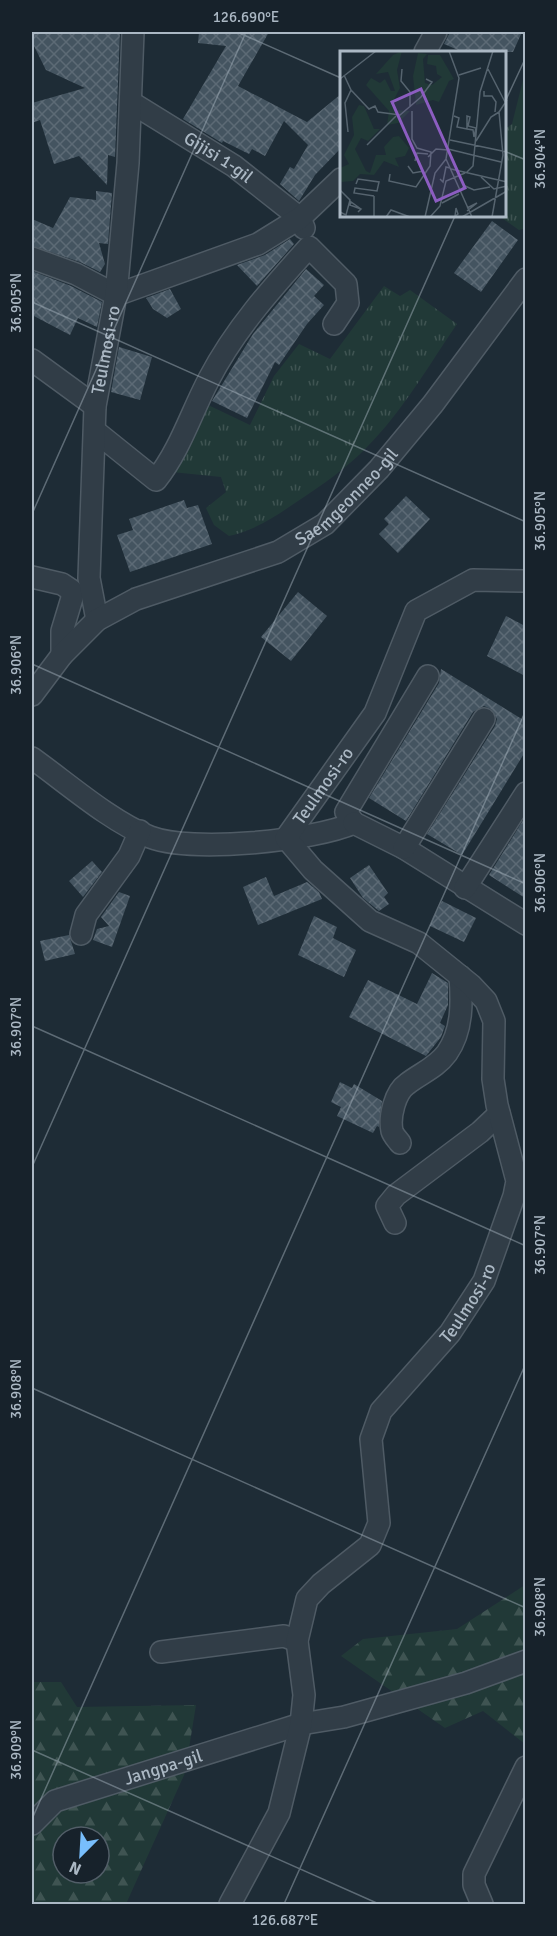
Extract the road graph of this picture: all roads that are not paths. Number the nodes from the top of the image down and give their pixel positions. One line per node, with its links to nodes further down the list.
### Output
1 (133, 32): 4 (street, Teulmosi-ro)
2 (436, 32): 3 (street)
3 (425, 51)
4 (132, 103): 6 (street, Gijisi 1-gil); 10 (street, Teulmosi-ro)
5 (340, 180): 6 (street)
6 (300, 218): 7 (street); 10 (street)
7 (309, 247): 11 (street); 14 (street)
8 (32, 258): 10 (street)
9 (525, 279): 17 (street, Saemgeonneo-gil)
10 (116, 295): 13 (street, Teulmosi-ro)
11 (334, 324)
12 (32, 360): 13 (street)
13 (95, 406): 14 (street, Teulmosi-ro)
14 (95, 431): 17 (street, Teulmosi-ro)
15 (32, 577): 18 (street)
16 (525, 581): 26 (street, Teulmosi-ro)
17 (97, 620): 18 (street)
18 (62, 655): 20 (street)
19 (429, 676): 24 (street)
20 (32, 695)
21 (484, 719): 27 (street)
22 (32, 758): 25 (street, Teulmosi-ro)
23 (525, 793): 28 (street)
24 (354, 823): 26 (street); 27 (street)
25 (140, 831): 26 (street, Teulmosi-ro); 30 (street)
26 (286, 838): 31 (street, Teulmosi-ro)
27 (404, 848): 28 (street)
28 (465, 888): 29 (street)
29 (525, 924)
30 (81, 934)
31 (460, 976): 32 (street, Teulmosi-ro); 33 (street)
32 (499, 1113): 34 (street, Teulmosi-ro); 35 (street)
33 (400, 1143)
34 (521, 1178): 36 (street, Teulmosi-ro)
35 (395, 1224)
36 (297, 1641): 37 (street); 39 (street)
37 (161, 1652)
38 (525, 1662): 39 (street, Jangpa-gil)
39 (301, 1724): 41 (street, Jangpa-gil); 42 (street)
40 (525, 1767): 43 (street)
41 (32, 1824)
42 (230, 1905)
43 (482, 1905)

